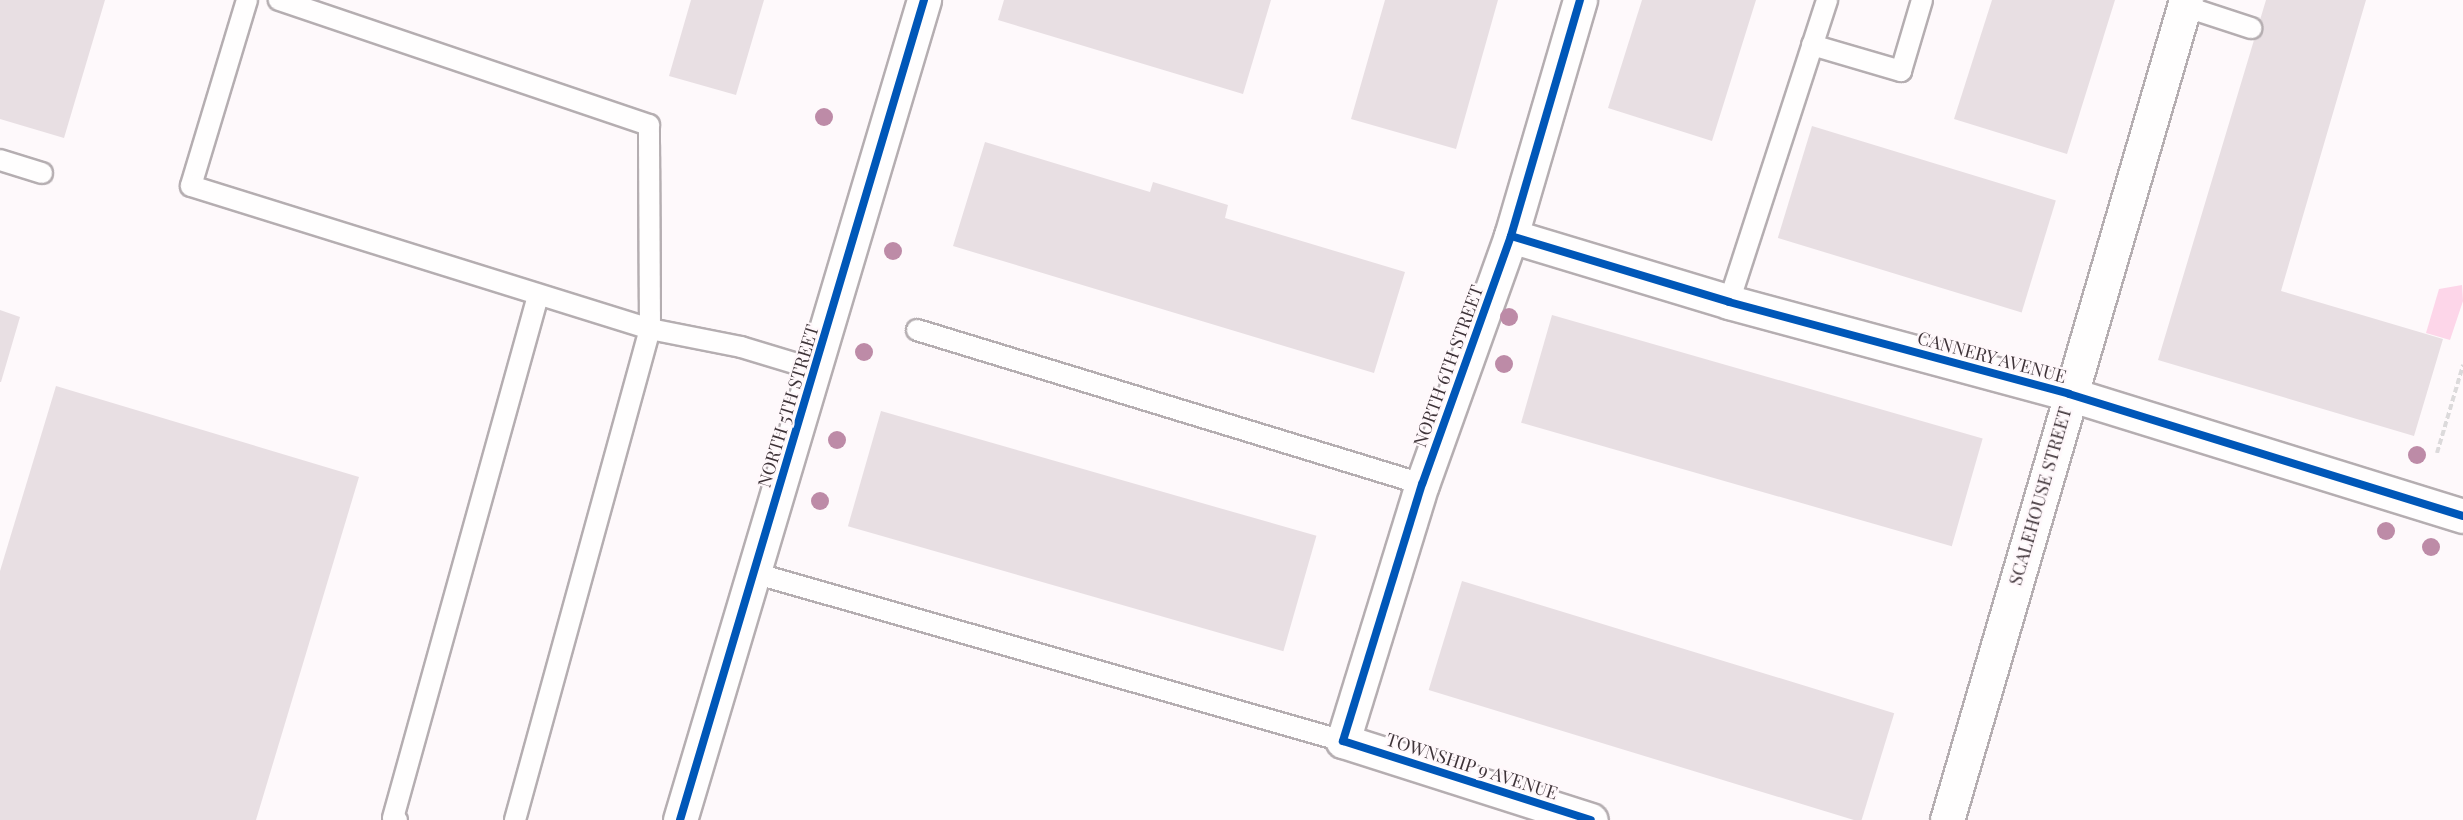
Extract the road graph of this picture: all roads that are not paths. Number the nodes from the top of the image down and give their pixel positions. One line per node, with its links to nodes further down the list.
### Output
1 (247, 0): 13 (lane)
2 (279, 0): 15 (lane)
3 (924, 0): 17 (street, NORTH 5TH STREET)
4 (1580, 0): 12 (street, NORTH 6TH STREET)
5 (1827, 0): 9 (lane)
6 (1922, 0): 9 (lane)
7 (2185, 3): 8 (lane); 18 (street, SCALEHOUSE STREET)
8 (2251, 28)
9 (1812, 45): 14 (lane)
10 (0, 160): 11 (lane)
11 (42, 173)
12 (1511, 236): 14 (street, CANNERY AVENUE); 19 (street, NORTH 6TH STREET)
13 (538, 296): 15 (lane); 23 (lane)
14 (1729, 302): 18 (street, CANNERY AVENUE)
15 (650, 329): 17 (lane); 24 (lane)
16 (917, 330): 19 (lane)
17 (814, 369): 21 (street, NORTH 5TH STREET)
18 (2069, 394): 20 (street, CANNERY AVENUE); 27 (street, SCALEHOUSE STREET)
19 (1422, 484): 22 (street, NORTH 6TH STREET)
20 (2463, 516)
21 (754, 573): 22 (lane); 25 (street, NORTH 5TH STREET)
22 (1343, 741): 26 (street, TOWNSHIP 9 AVENUE)
23 (398, 820)
24 (515, 820)
25 (680, 820)
26 (1591, 820)
27 (1947, 820)

